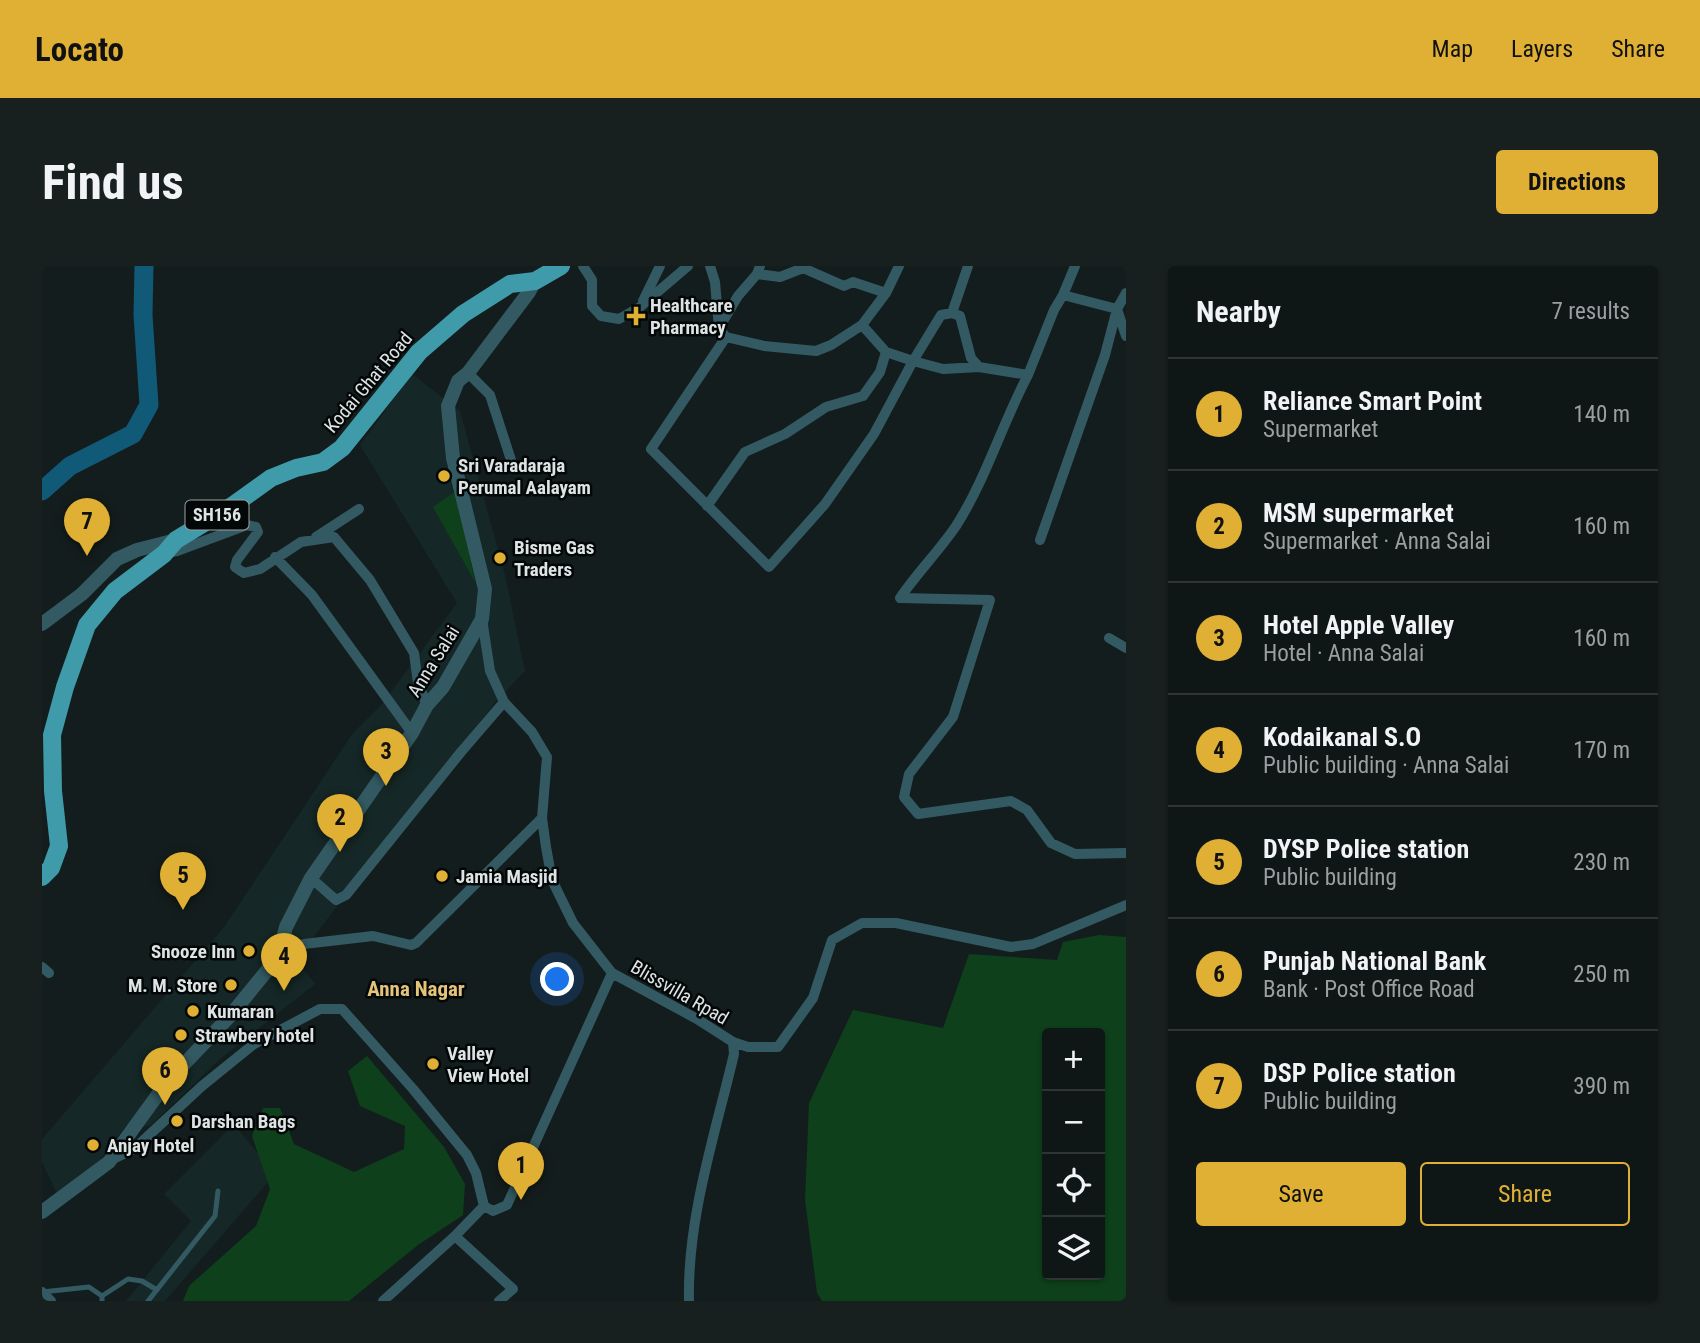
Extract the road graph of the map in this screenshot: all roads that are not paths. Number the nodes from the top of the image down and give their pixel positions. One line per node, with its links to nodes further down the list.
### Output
1 (561, 266): 11 (main road, Kodai Ghat Road / SH156)
2 (584, 266): 15 (street)
3 (660, 266): 15 (street)
4 (688, 266): 9 (street)
5 (710, 266): 19 (street)
6 (899, 266): 12 (street)
7 (968, 266): 17 (street)
8 (1075, 266): 14 (street)
9 (677, 270): 15 (street)
10 (758, 270): 12 (street); 19 (street)
11 (535, 281): 24 (street, Anna Salai); 30 (main road, Kodai Ghat Road / SH156)
12 (887, 293): 18 (street)
13 (1126, 293): 16 (street)
14 (1063, 295): 16 (street); 25 (street)
15 (640, 307)
16 (1117, 309): 20 (street); 31 (street)
17 (952, 313): 22 (street); 23 (street)
18 (862, 325): 19 (street); 21 (street)
19 (723, 332): 27 (street)
20 (1126, 335)
21 (886, 352): 22 (street); 27 (street)
22 (913, 362): 23 (street); 27 (street)
23 (979, 367): 25 (street)
24 (468, 373): 26 (street); 34 (street, Anna Salai)
25 (1028, 375): 42 (street)
26 (511, 460)
27 (707, 506)
28 (359, 509): 29 (street)
29 (314, 538): 33 (street); 39 (street)
30 (176, 540): 32 (main road, Kodai Ghat Road / SH156); 35 (street)
31 (1040, 540)
32 (163, 554): 33 (street); 43 (main road, Kodai Ghat Road / SH156)
33 (275, 557): 40 (street)
34 (482, 619): 38 (street, Blissvilla Rpad); 39 (street, Anna Salai)
35 (42, 624)
36 (1109, 638): 37 (street)
37 (1126, 648)
38 (504, 702): 41 (street, Blissvilla Rpad); 44 (street)
39 (428, 705): 40 (street, Anna Salai)
40 (412, 733): 44 (street, Anna Salai)
41 (542, 818): 46 (street); 47 (street, Blissvilla Rpad)
42 (1126, 853)
43 (42, 877)
44 (311, 878): 46 (street, Anna Salai)
45 (1126, 905): 48 (street)
46 (278, 957): 49 (street, Anna Salai)
47 (612, 973): 48 (street, Blissvilla Rpad); 51 (street)
48 (733, 1042): 61 (street, Blissvilla Rpad)
49 (109, 1162): 51 (street); 52 (street, Anna Salai)
50 (218, 1191): 54 (lane)
51 (484, 1206): 53 (street)
52 (42, 1212)
53 (455, 1236): 59 (street); 60 (street)
54 (157, 1290): 56 (lane); 58 (lane)
55 (42, 1292): 56 (lane); 57 (street)
56 (102, 1299)
57 (51, 1301)
58 (148, 1301)
59 (383, 1301)
60 (499, 1301)
61 (689, 1301)

